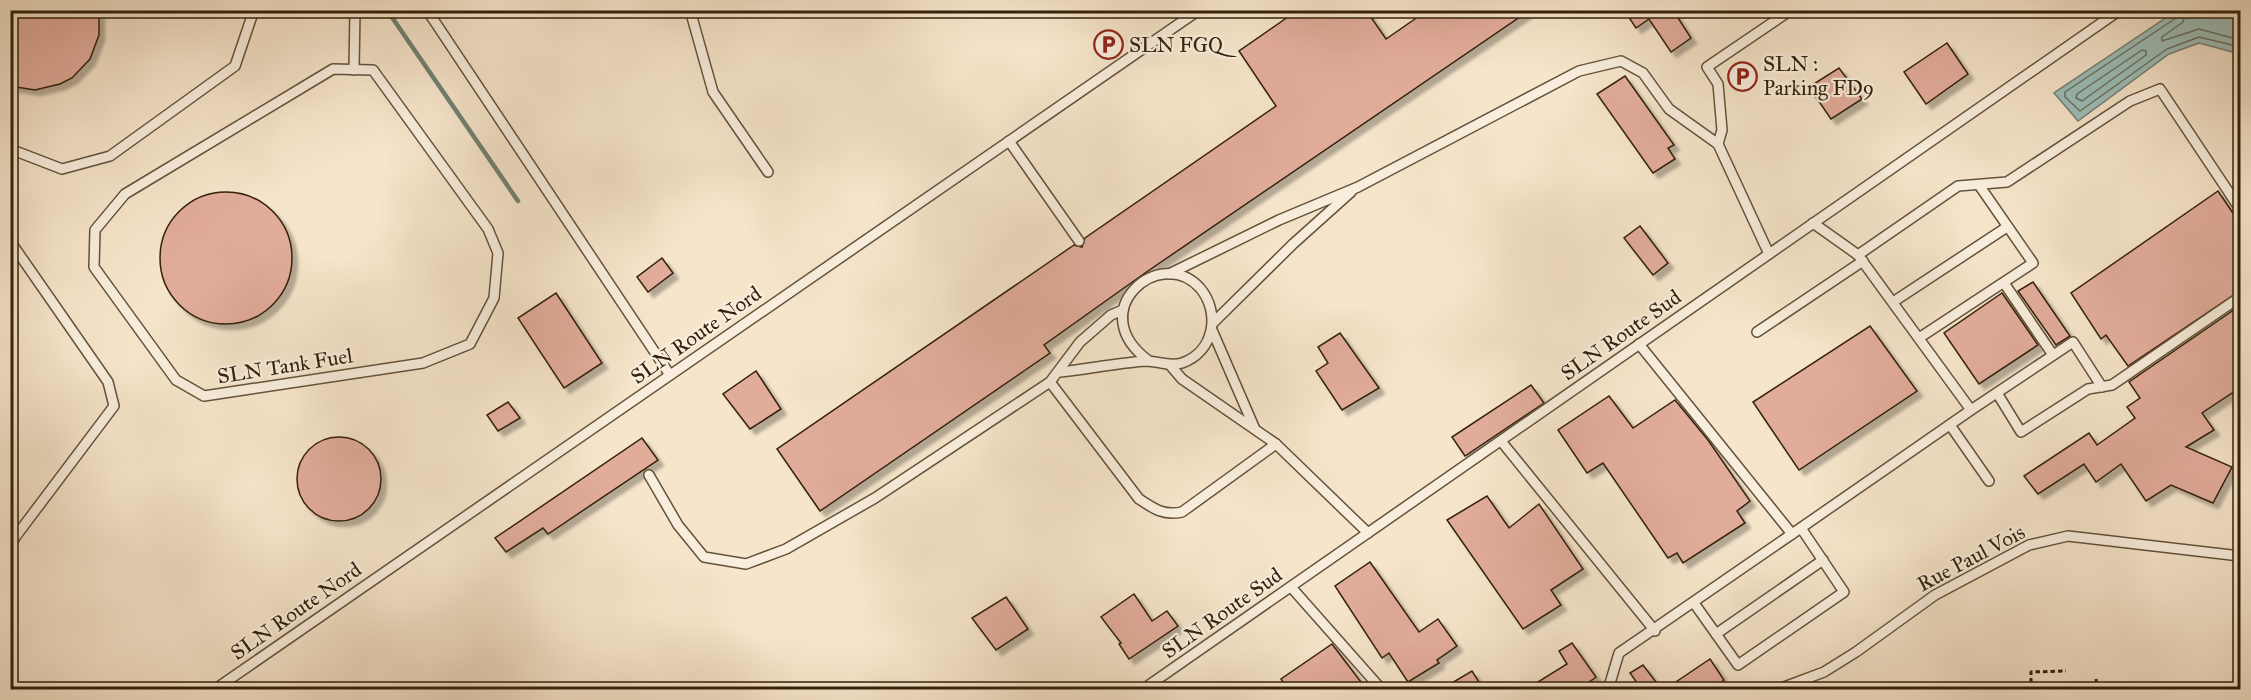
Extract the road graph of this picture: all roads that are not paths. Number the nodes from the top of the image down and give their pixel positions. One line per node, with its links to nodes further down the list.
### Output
1 (254, 10): 11 (lane)
2 (356, 10): 8 (lane)
3 (427, 10): 35 (lane)
4 (690, 10): 12 (lane)
5 (1198, 10): 9 (lane, SLN Route Nord)
6 (1791, 10): 10 (lane)
7 (2120, 10): 16 (lane, SLN Route Sud)
8 (354, 70): 8 (lane, SLN Tank Fuel)
9 (1009, 141): 19 (lane); 35 (lane, SLN Route Nord)
10 (1718, 144): 14 (lane); 20 (lane)
11 (10, 150)
12 (768, 172)
13 (1979, 185): 15 (lane); 17 (lane); 21 (lane)
14 (1358, 187): 22 (lane); 27 (lane)
15 (2241, 209)
16 (1813, 223): 20 (lane, SLN Route Sud); 21 (lane)
17 (2007, 227): 23 (lane); 25 (lane)
18 (10, 241): 48 (lane)
19 (1079, 241)
20 (1769, 254): 30 (lane, SLN Route Sud)
21 (1861, 258): 25 (lane); 28 (lane)
22 (1169, 274): 26 (lane); 27 (lane)
23 (2004, 283): 29 (lane); 31 (lane)
24 (2241, 297): 37 (lane)
25 (1893, 302): 29 (lane)
26 (1122, 310): 32 (lane); 34 (lane)
27 (1212, 326): 33 (lane); 41 (lane)
28 (1758, 332)
29 (1919, 338): 39 (lane)
30 (1640, 344): 42 (lane, SLN Route Sud); 46 (lane)
31 (2053, 355): 37 (lane); 38 (lane)
32 (1149, 361): 33 (lane); 34 (lane)
33 (1170, 365): 41 (lane)
34 (1060, 372): 36 (lane)
35 (670, 375): 57 (lane, SLN Route Nord)
36 (1050, 382): 43 (lane); 44 (lane)
37 (2102, 387): 38 (lane)
38 (1996, 393): 39 (lane)
39 (1971, 410): 40 (lane)
40 (1950, 425): 45 (lane); 46 (lane)
41 (1254, 427): 43 (lane)
42 (1501, 441): 47 (lane, SLN Route Sud); 53 (lane)
43 (1276, 444): 47 (lane)
44 (649, 475)
45 (1989, 481)
46 (1797, 531): 50 (lane); 52 (lane)
47 (1368, 533): 51 (lane, SLN Route Sud)
48 (10, 547)
49 (2241, 556): 61 (lane, Rue Paul Vois)
50 (1823, 560): 54 (lane); 54 (lane)
51 (1291, 587): 58 (lane, SLN Route Sud); 59 (lane)
52 (1694, 603): 53 (lane); 54 (lane)
53 (1655, 631): 60 (lane)
54 (1716, 634)
55 (10, 683): 56 (lane)
56 (14, 690)
57 (214, 690)
58 (1142, 690)
59 (1382, 690)
60 (1608, 690)
61 (1776, 690)

